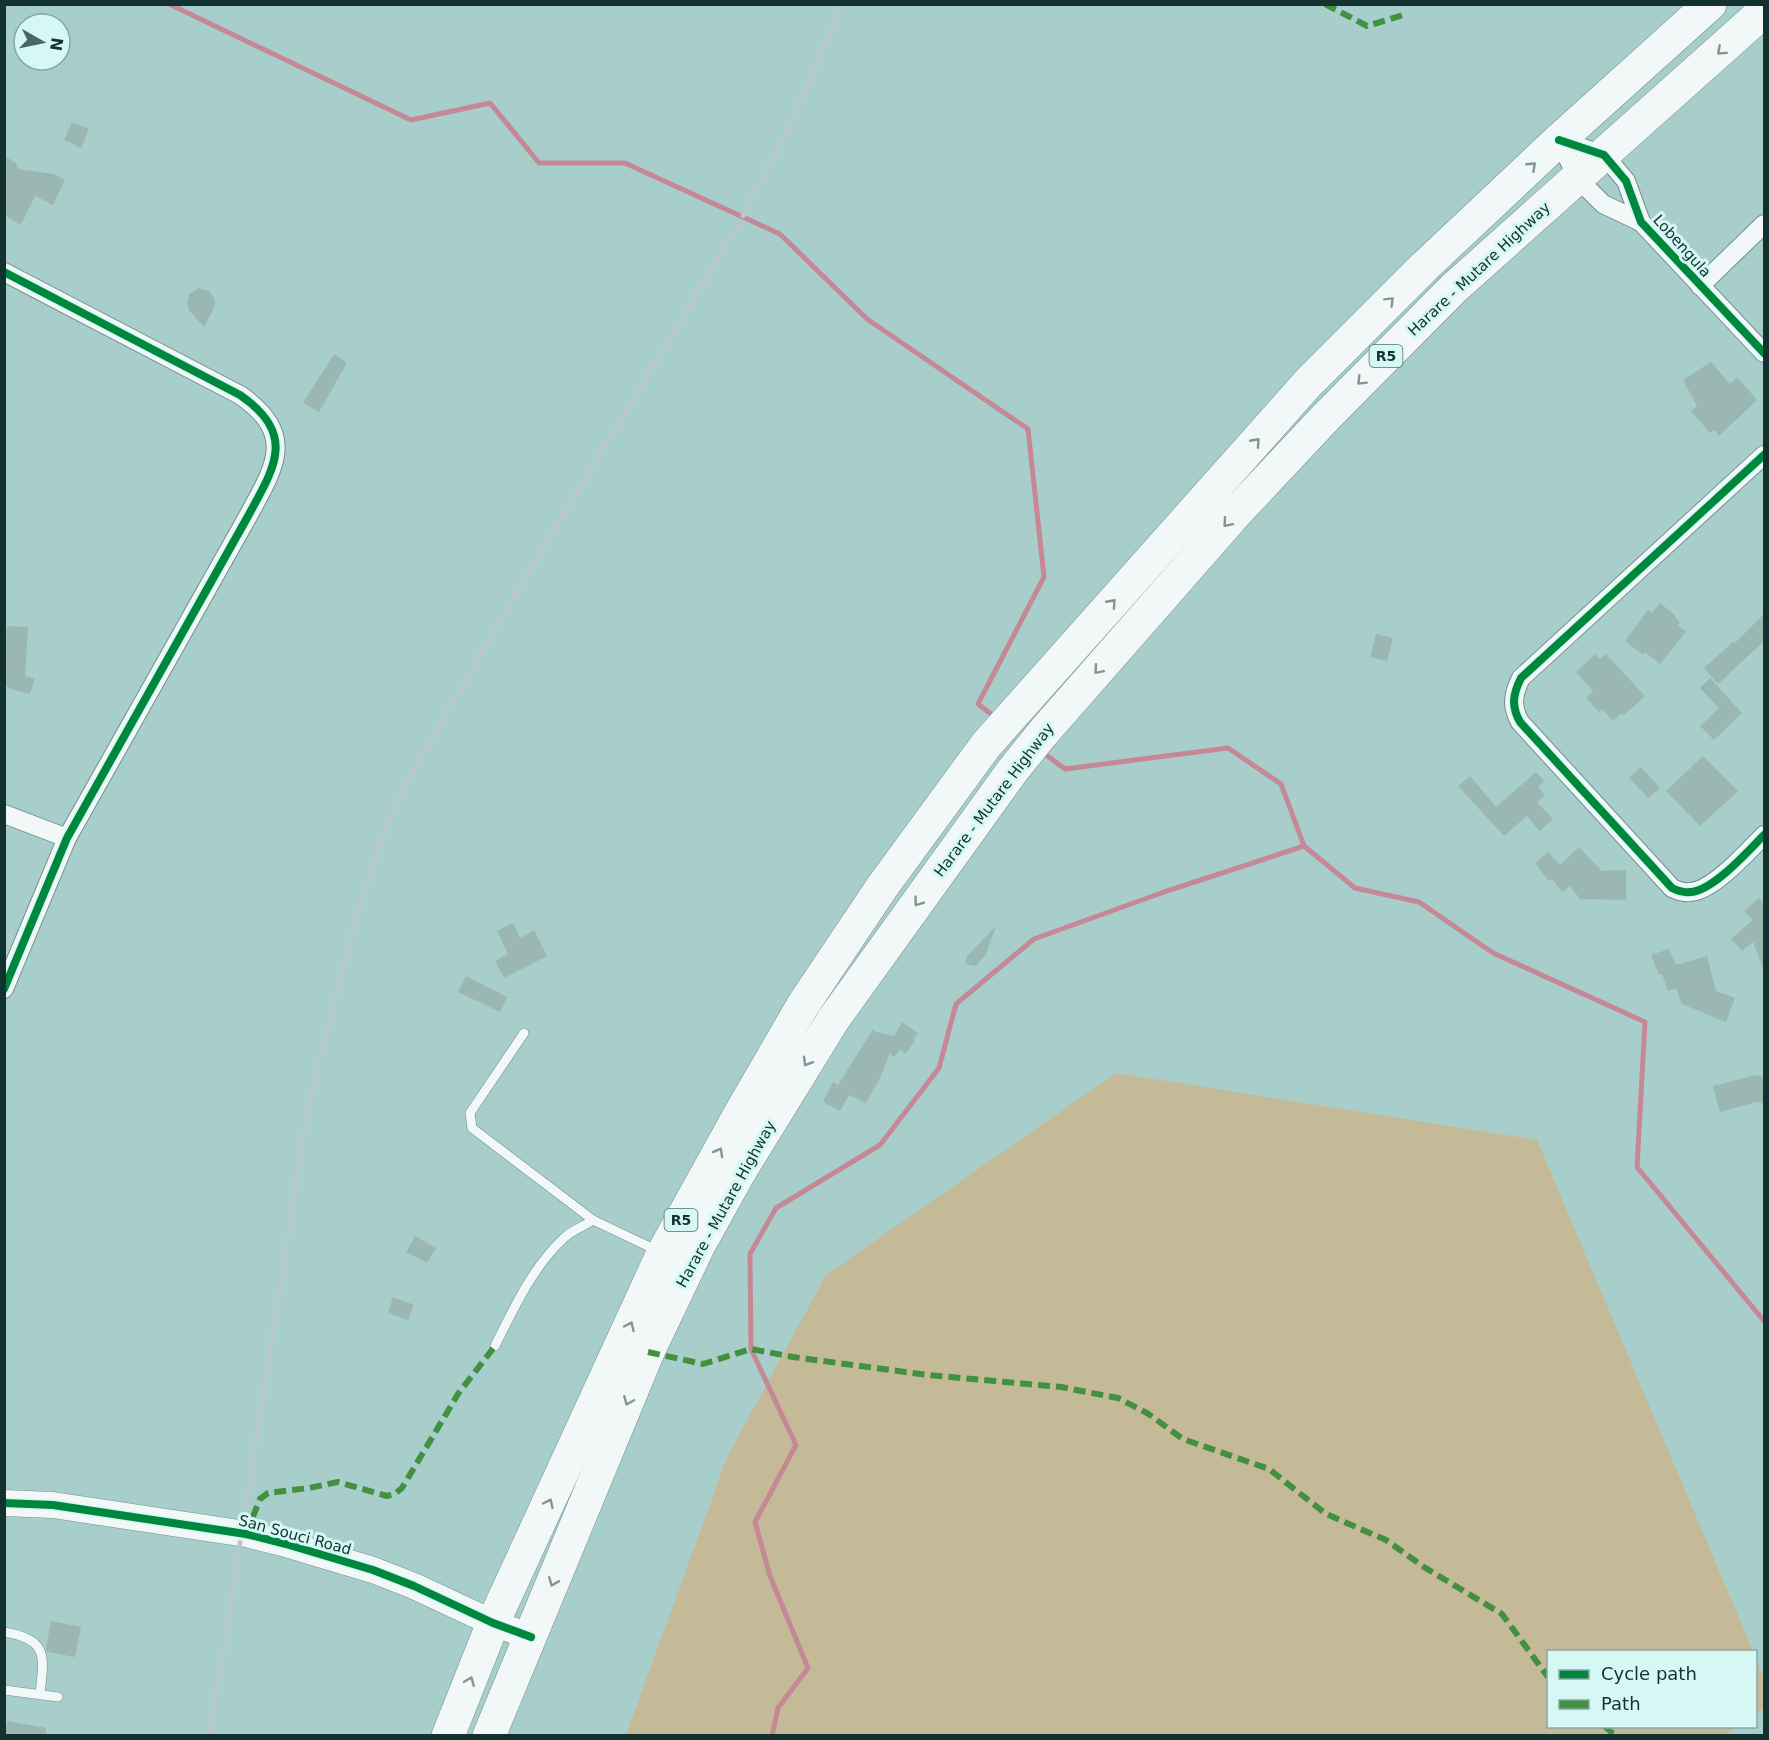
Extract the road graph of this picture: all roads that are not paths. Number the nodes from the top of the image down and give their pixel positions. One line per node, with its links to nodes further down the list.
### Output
1 (1710, 4): 3 (highway, Harare - Mutare Highway / R5)
2 (1764, 12): 4 (highway, Harare - Mutare Highway / R5, one-way to 4)
3 (1559, 140): 4 (street); 5 (street, Lobengula); 18 (highway, Harare - Mutare Highway / R5, one-way to 3)
4 (1604, 154): 5 (highway, Harare - Mutare Highway / R5); 6 (street, Lobengula)
5 (1578, 179): 6 (street, Lobengula); 23 (highway, Harare - Mutare Highway / R5, one-way to 23)
6 (1641, 222): 9 (street, Lobengula)
7 (1764, 224): 9 (street)
8 (4, 272): 14 (street)
9 (1700, 286): 10 (street, Lobengula)
10 (1764, 354)
11 (1764, 455): 13 (street)
12 (4, 814): 14 (street)
13 (1764, 835)
14 (67, 838): 15 (street)
15 (4, 989)
16 (524, 1033): 17 (lane)
17 (593, 1220): 18 (lane); 19 (lane)
18 (663, 1253): 21 (highway, Harare - Mutare Highway / R5, one-way to 18)
19 (495, 1346)
20 (4, 1503): 21 (street, San Souci Road)
21 (494, 1623): 23 (street, San Souci Road); 27 (highway, Harare - Mutare Highway / R5, one-way to 21)
22 (4, 1632): 25 (lane)
23 (531, 1637): 28 (highway, Harare - Mutare Highway / R5)
24 (4, 1690): 25 (lane)
25 (40, 1694): 26 (lane)
26 (58, 1697)
27 (448, 1736)
28 (489, 1736)

